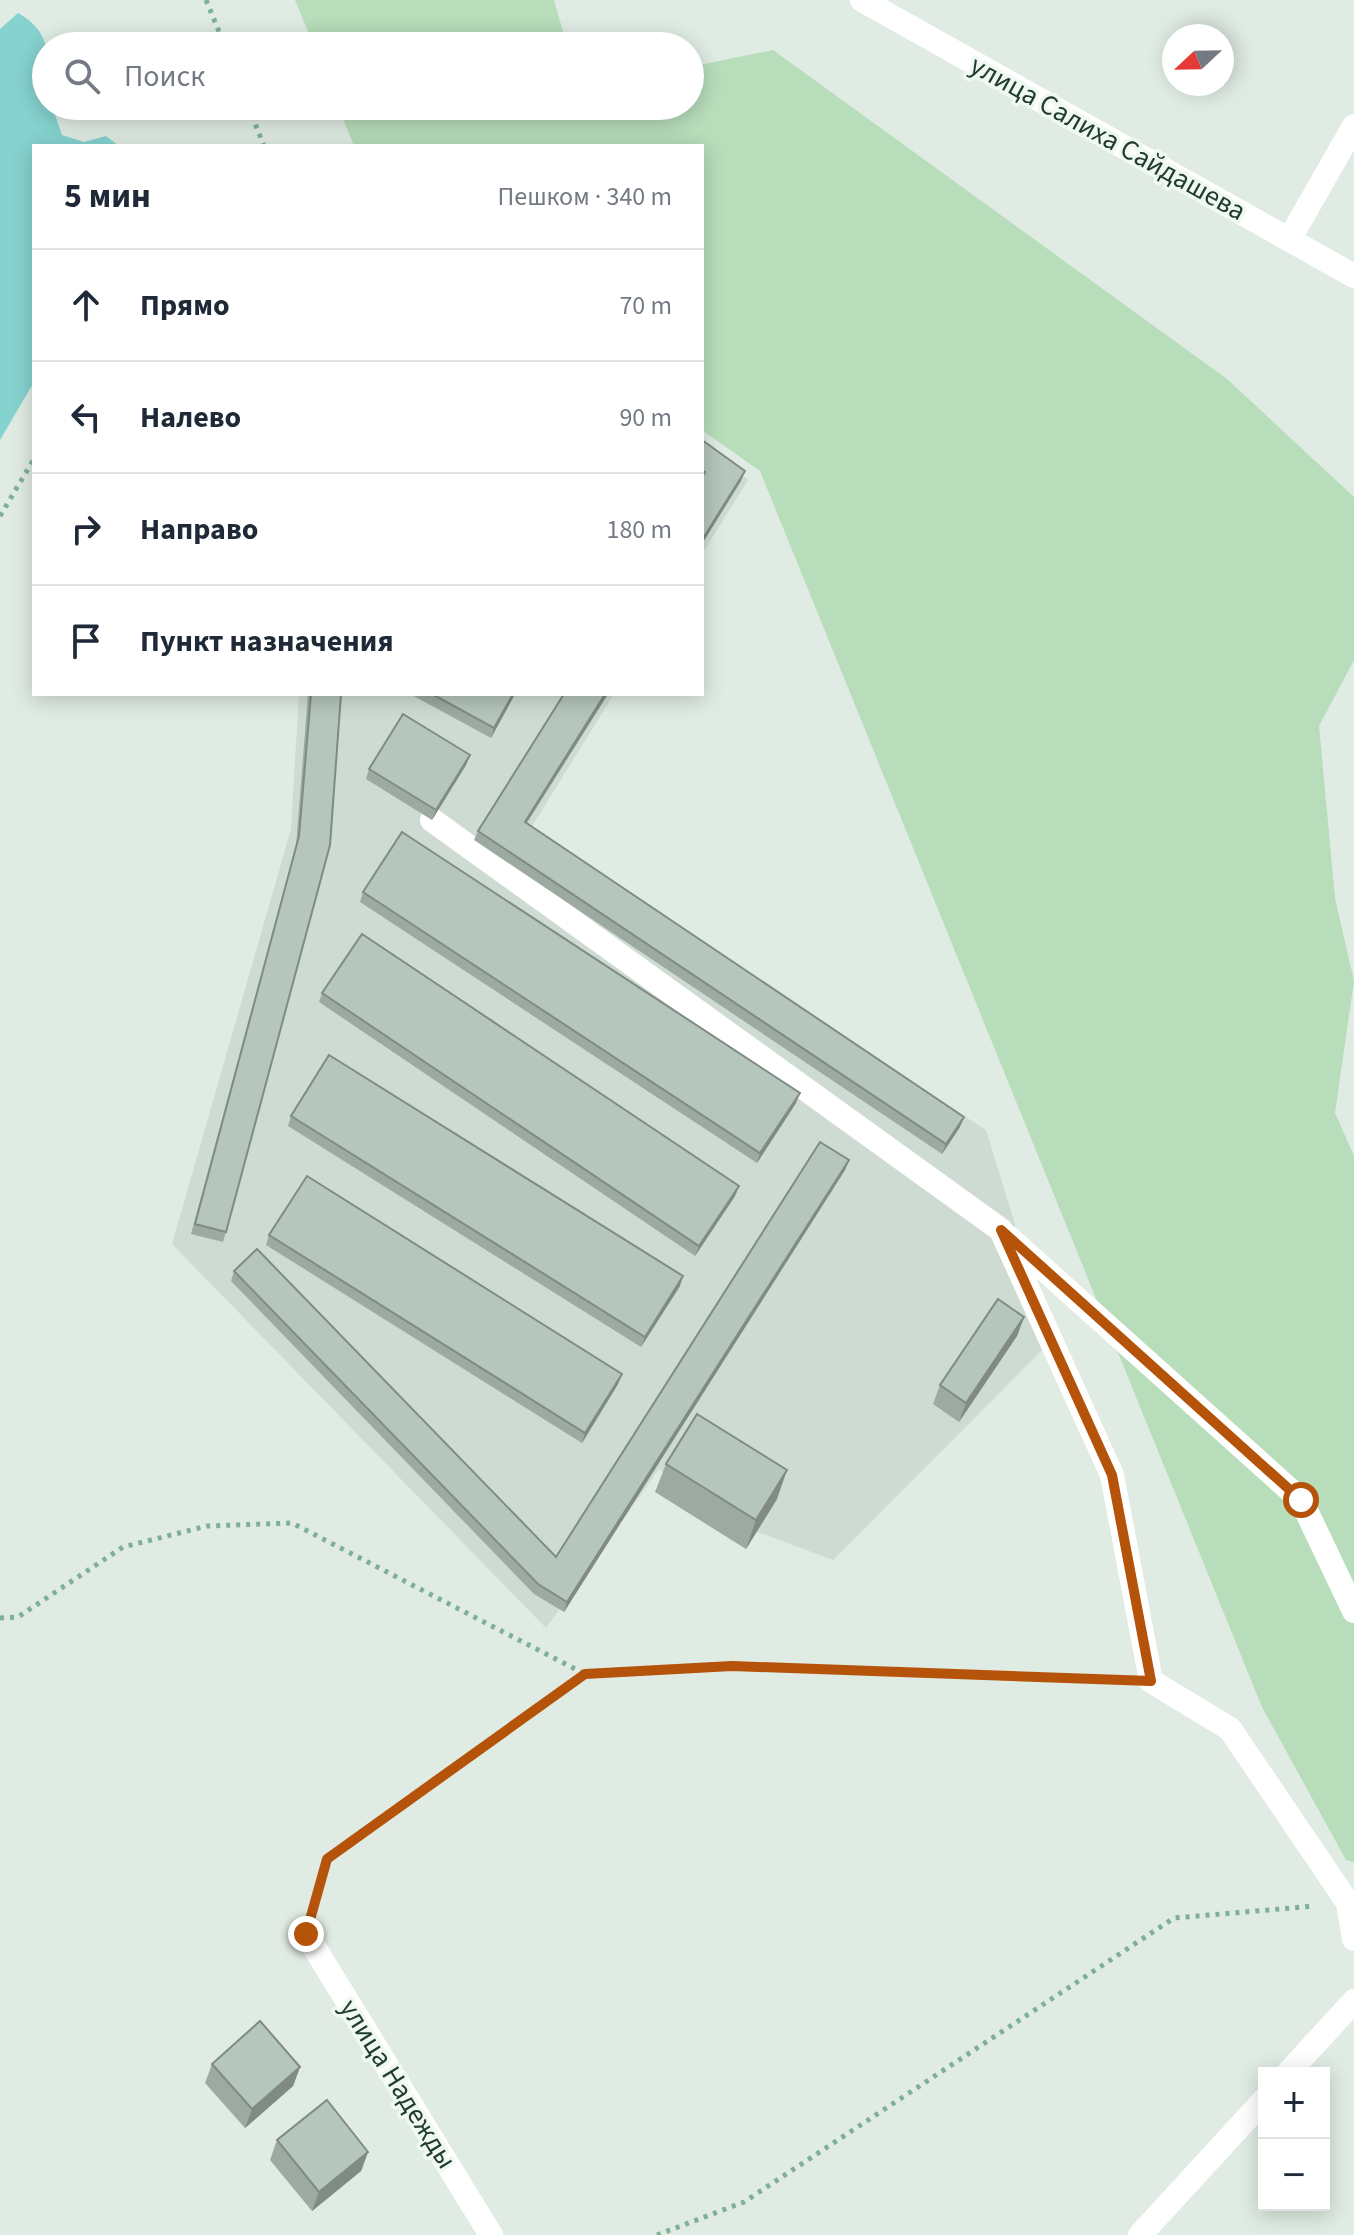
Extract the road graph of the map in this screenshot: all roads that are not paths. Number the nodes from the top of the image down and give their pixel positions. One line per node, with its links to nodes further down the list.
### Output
1 (862, 0): 3 (street, улица Салиха Сайдашева)
2 (1354, 126): 3 (street)
3 (1289, 240): 4 (street, улица Салиха Сайдашева)
4 (1354, 276)
5 (432, 820): 6 (street)
6 (1001, 1230): 7 (street); 9 (street)
7 (1354, 1611)
8 (306, 1934): 13 (street, улица Надежды)
9 (1354, 1939)
10 (1354, 2001): 11 (street)
11 (1294, 2067)
12 (1258, 2107): 14 (street)
13 (491, 2235)
14 (1140, 2235)

